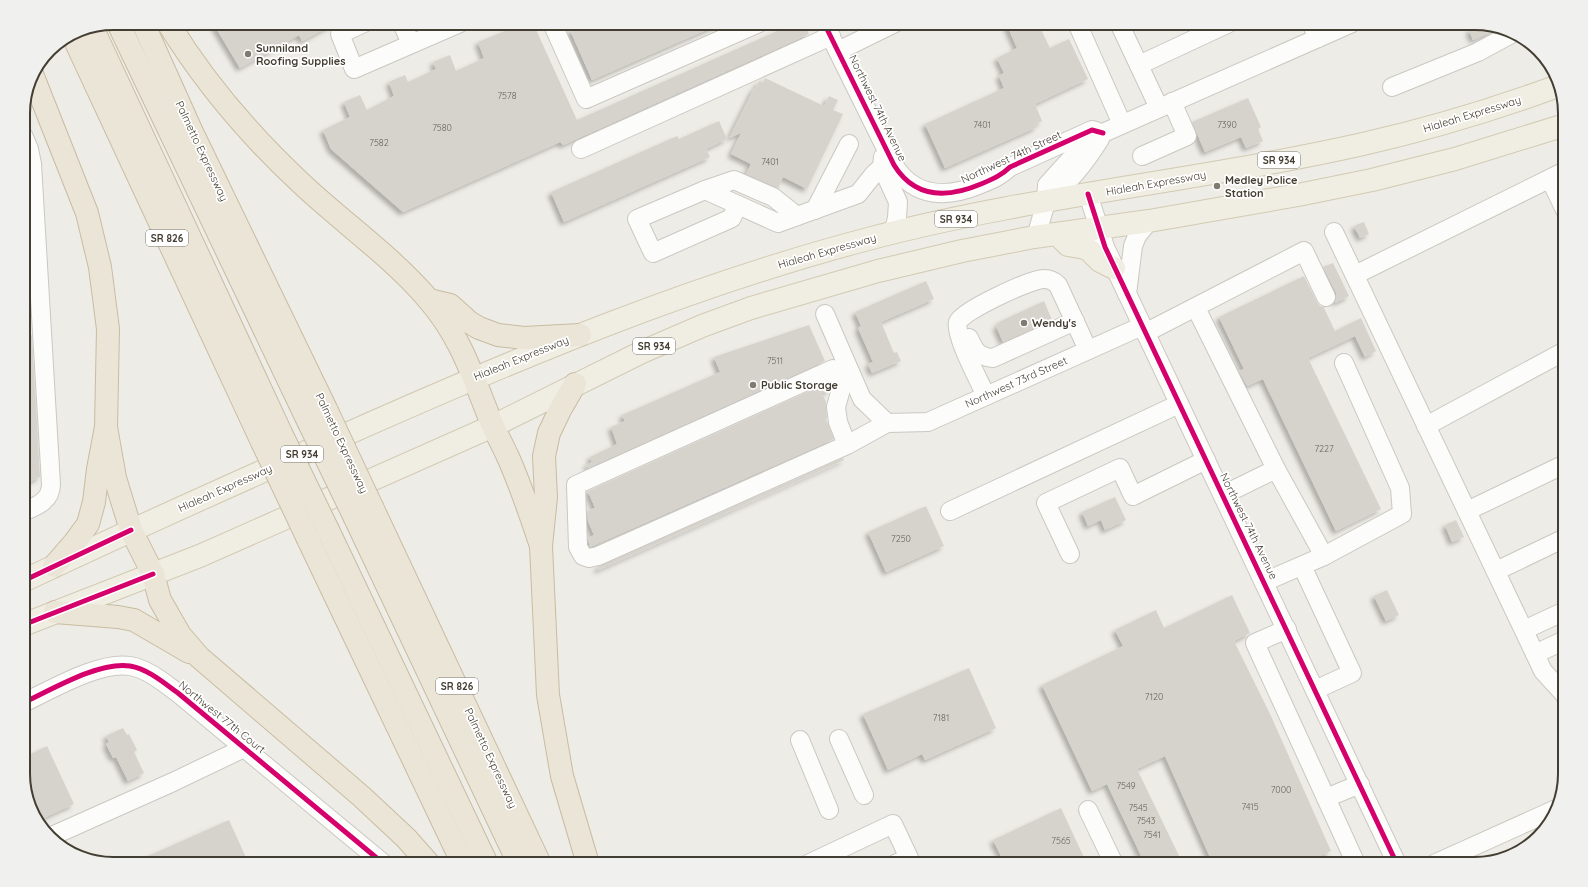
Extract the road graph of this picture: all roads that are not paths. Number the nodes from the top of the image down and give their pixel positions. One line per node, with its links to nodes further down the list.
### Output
1 (121, 30): 79 (highway, bridge)
2 (147, 30): 79 (highway, Palmetto Expressway / SR 826, bridge)
3 (172, 30): 53 (highway)
4 (349, 30): 18 (street)
5 (405, 30): 18 (street)
6 (444, 30): 18 (street)
7 (555, 30): 8 (street)
8 (743, 30)
9 (863, 30): 16 (street)
10 (1080, 30): 24 (street)
11 (1122, 30): 19 (street)
12 (1215, 30): 19 (street)
13 (1315, 31): 23 (street, Northwest 74th Street)
14 (95, 32): 115 (highway, bridge)
15 (1507, 36): 21 (street)
16 (831, 37): 28 (street, Northwest 74th Avenue); 29 (street)
17 (74, 39): 114 (highway, SR 826, bridge)
18 (411, 44)
19 (1139, 65): 23 (street)
20 (35, 83): 70 (highway)
21 (1392, 87)
22 (1554, 87): 37 (main road, Hialeah Expressway / SR 934)
23 (1166, 105): 24 (street, Northwest 74th Street); 31 (street)
24 (1122, 124): 26 (street, Northwest 74th Street)
25 (1558, 127): 42 (main road, SR 934)
26 (1100, 138): 30 (street); 33 (street, Northwest 74th Street); 38 (street)
27 (849, 144): 40 (street)
28 (884, 146): 32 (street, Northwest 74th Avenue); 36 (street, Northwest 74th Avenue)
29 (581, 149)
30 (1079, 150): 33 (street, Northwest 74th Street); 38 (street)
31 (1142, 156)
32 (882, 167): 40 (street); 45 (street, Northwest 74th Avenue)
33 (1002, 175): 36 (street, Northwest 74th Street)
34 (1558, 175): 49 (street)
35 (705, 190): 39 (street); 39 (street); 41 (street)
36 (926, 191)
37 (1088, 194): 38 (main road, Hialeah Expressway / SR 934); 43 (street, Northwest 74th Avenue)
38 (1046, 202): 45 (main road, Hialeah Expressway / SR 934); 46 (street)
39 (737, 205): 41 (street)
40 (815, 210): 41 (street)
41 (797, 216)
42 (1149, 221): 43 (main road, SR 934); 51 (street)
43 (1098, 229): 46 (main road, SR 934); 48 (street, Northwest 74th Avenue)
44 (1334, 232): 49 (street)
45 (893, 233): 59 (main road, Hialeah Expressway / SR 934)
46 (1046, 236): 48 (main road); 64 (main road, SR 934)
47 (30, 241): 50 (street)
48 (1114, 268): 51 (street, Northwest 74th Avenue)
49 (1355, 275): 69 (street)
50 (31, 279): 76 (street)
51 (1127, 294): 58 (street, Northwest 74th Avenue)
52 (1326, 297): 54 (street, Northwest 73rd Street)
53 (428, 300): 59 (highway); 63 (highway)
54 (1196, 308): 58 (street, Northwest 73rd Street); 74 (street)
55 (973, 309): 57 (street); 57 (street); 65 (street)
56 (825, 314): 67 (street)
57 (1075, 321): 60 (street)
58 (1144, 330): 60 (street, Northwest 73rd Street); 66 (street, Northwest 74th Avenue)
59 (580, 335): 63 (main road, Hialeah Expressway / SR 934)
60 (1088, 350): 65 (street, Northwest 73rd Street)
61 (1558, 354): 69 (street)
62 (1344, 363): 84 (street)
63 (474, 377): 68 (highway); 80 (main road, Hialeah Expressway / SR 934)
64 (575, 384): 68 (main road, SR 934); 82 (highway)
65 (986, 396): 67 (street, Northwest 73rd Street)
66 (1179, 404): 72 (street, Northwest 74th Avenue); 77 (street)
67 (887, 423): 71 (street)
68 (493, 426): 82 (highway); 88 (main road, SR 934)
69 (1426, 426): 78 (street)
70 (106, 427): 80 (highway); 85 (highway)
71 (847, 445): 71 (street)
72 (1206, 460): 75 (street, Northwest 74th Avenue); 83 (street)
73 (1558, 467): 78 (street)
74 (1276, 469): 75 (street); 84 (street)
75 (1223, 495): 90 (street, Northwest 74th Avenue)
76 (30, 508)
77 (950, 511)
78 (1467, 511): 87 (street)
79 (364, 513): 116 (highway); 117 (highway, Palmetto Expressway / SR 826)
80 (131, 530): 85 (main road, SR 934); 88 (highway)
81 (1558, 541): 87 (street)
82 (541, 546): 118 (highway)
83 (1070, 554)
84 (1324, 556): 86 (street)
85 (54, 566): 89 (main road)
86 (1302, 566): 90 (street); 100 (street)
87 (1496, 571): 95 (street)
88 (153, 574): 91 (main road, SR 934); 98 (highway)
89 (30, 578)
90 (1264, 582): 94 (street, Northwest 74th Avenue)
91 (56, 612): 93 (main road); 98 (highway)
92 (1558, 614): 95 (street)
93 (30, 622)
94 (1287, 629): 100 (street, Northwest 74th Avenue); 107 (street)
95 (1524, 630): 97 (street)
96 (1558, 643): 97 (street)
97 (1535, 654): 99 (street)
98 (199, 657): 113 (highway)
99 (1558, 687)
100 (1315, 690): 105 (street, Northwest 74th Avenue)
101 (30, 700): 104 (street, Northwest 77th Court)
102 (839, 739): 106 (street)
103 (800, 740): 108 (street)
104 (244, 748): 111 (street); 112 (street, Northwest 77th Court)
105 (1360, 784): 107 (street); 123 (street, Northwest 74th Avenue)
106 (864, 795)
107 (1326, 798): 122 (street)
108 (829, 810)
109 (1088, 810): 121 (street)
110 (1549, 812): 124 (street)
111 (56, 834)
112 (376, 857)
113 (423, 857)
114 (460, 857)
115 (484, 857)
116 (516, 857)
117 (536, 857)
118 (586, 857)
119 (823, 857): 120 (street)
120 (909, 857)
121 (1111, 857)
122 (1353, 857)
123 (1394, 857)
124 (1450, 857)

